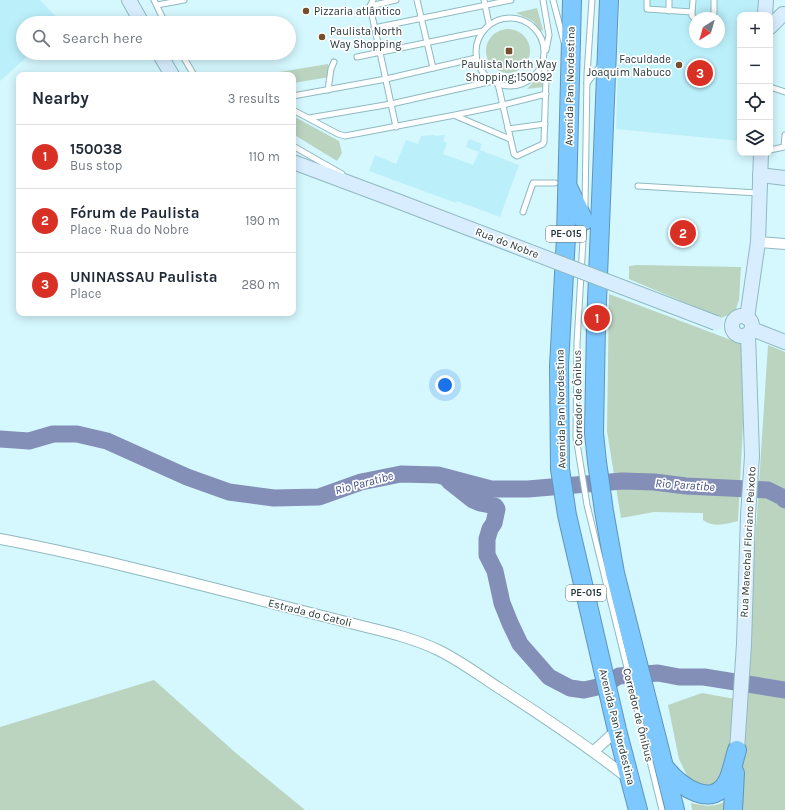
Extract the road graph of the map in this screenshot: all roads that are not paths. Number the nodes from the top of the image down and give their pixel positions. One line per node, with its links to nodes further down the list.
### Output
1 (129, 0): 25 (main road)
2 (184, 0): 17 (lane)
3 (373, 0): 19 (lane)
4 (396, 0): 19 (lane)
5 (417, 0): 27 (lane)
6 (511, 0): 18 (lane)
7 (543, 0): 34 (lane)
8 (553, 0): 38 (lane)
9 (572, 0): 38 (highway, Avenida Pan Nordestina / PE-015)
10 (592, 0): 48 (lane, Corredor de Ônibus)
11 (609, 0): 35 (highway, PE-015)
12 (647, 0): 20 (lane)
13 (669, 0): 20 (lane)
14 (693, 0): 21 (lane)
15 (714, 0): 22 (lane)
16 (766, 0): 23 (main road)
17 (156, 3): 26 (lane)
18 (484, 3): 27 (lane); 28 (lane)
19 (370, 6): 30 (lane)
20 (669, 11): 21 (lane)
21 (692, 12)
22 (714, 12)
23 (765, 12)
24 (785, 14): 29 (main road)
25 (138, 16)
26 (162, 16)
27 (422, 19): 30 (lane); 32 (lane)
28 (489, 24): 31 (lane); 34 (lane)
29 (773, 24)
30 (374, 28): 33 (lane)
31 (482, 31): 32 (lane); 37 (lane)
32 (427, 41): 33 (lane); 43 (lane)
33 (379, 52): 36 (lane); 46 (lane)
34 (545, 56): 42 (lane)
35 (607, 56): 48 (lane); 80 (highway, PE-015)
36 (357, 57)
37 (476, 58): 43 (lane); 47 (lane)
38 (570, 58): 70 (highway, Avenida Pan Nordestina / PE-015)
39 (163, 60): 44 (main road)
40 (185, 60): 45 (lane)
41 (334, 62): 50 (lane)
42 (543, 62): 47 (lane); 52 (lane)
43 (433, 68): 46 (lane)
44 (170, 72)
45 (192, 72)
46 (386, 79): 50 (lane); 54 (lane)
47 (495, 82): 54 (lane); 55 (lane)
48 (587, 83): 75 (lane, Corredor de Ônibus)
49 (773, 88): 51 (lane)
50 (328, 90): 53 (lane)
51 (785, 92)
52 (546, 94): 55 (lane); 59 (lane)
53 (296, 95)
54 (391, 104): 58 (lane); 60 (lane)
55 (503, 106): 57 (lane); 61 (lane)
56 (296, 112): 58 (lane)
57 (455, 115): 60 (lane); 63 (lane)
58 (309, 118): 60 (lane)
59 (545, 124): 61 (lane); 63 (lane)
60 (396, 127)
61 (508, 129): 63 (lane)
62 (785, 135): 65 (lane)
63 (510, 139)
64 (296, 148): 72 (lane)
65 (773, 149)
66 (761, 156): 68 (main road, Rua Marechal Floriano Peixoto)
67 (296, 163): 72 (main road, Rua do Nobre)
68 (760, 175): 69 (main road); 73 (main road, Rua Marechal Floriano Peixoto)
69 (785, 178)
70 (561, 185): 74 (lane); 75 (highway); 83 (highway, Avenida Pan Nordestina / PE-015)
71 (638, 186): 73 (lane)
72 (372, 192): 78 (main road, Rua do Nobre, bridge)
73 (760, 193): 76 (main road, Rua Marechal Floriano Peixoto)
74 (523, 212)
75 (584, 221): 80 (lane, Corredor de Ônibus)
76 (758, 242): 77 (street); 78 (main road, Rua Marechal Floriano Peixoto)
77 (785, 244)
78 (744, 327): 79 (main road, Rua do Nobre); 84 (main road, Rua Marechal Floriano Peixoto)
79 (785, 342)
80 (589, 465): 82 (highway, PE-015)
81 (0, 539): 85 (street, Estrada do Catoli)
82 (645, 716): 86 (highway, PE-015); 89 (lane, Corredor de Ônibus)
83 (616, 726): 85 (street); 87 (highway, Avenida Pan Nordestina / PE-015)
84 (737, 750): 86 (highway); 91 (highway)
85 (594, 751): 87 (street, Estrada do Catoli)
86 (666, 770): 90 (highway, PE-015)
87 (631, 780): 88 (highway, Avenida Pan Nordestina / PE-015)
88 (638, 810)
89 (662, 810)
90 (676, 810)
91 (733, 810)

